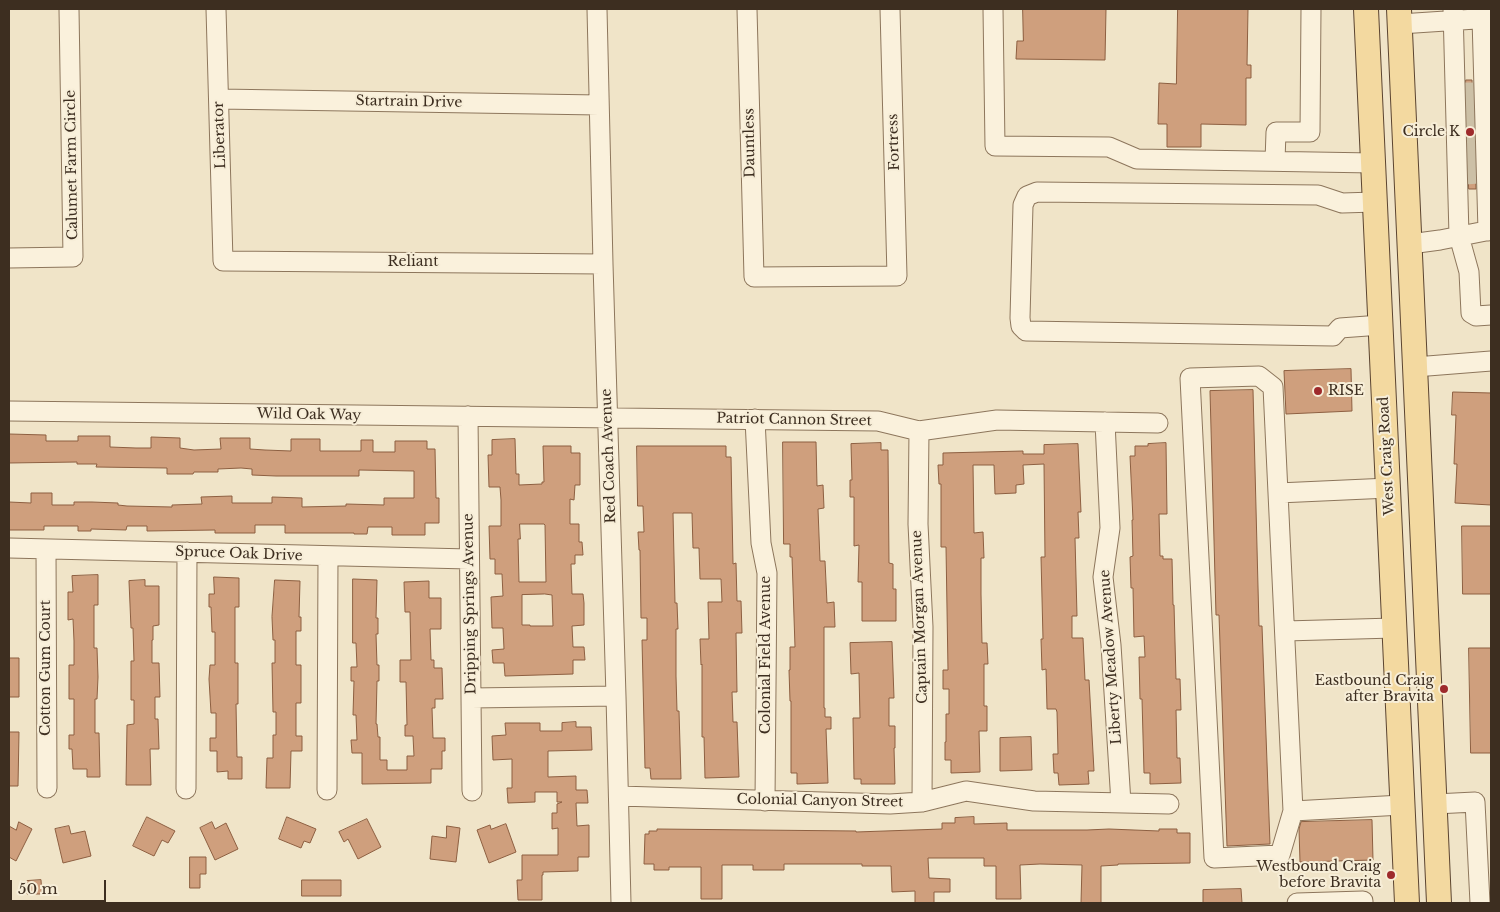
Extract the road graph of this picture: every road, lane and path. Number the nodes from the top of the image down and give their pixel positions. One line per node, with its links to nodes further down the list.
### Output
1 (69, 9): 22 (street, Calumet Farm Circle)
2 (216, 9): 12 (street, Liberator)
3 (597, 9): 13 (street, Red Coach Avenue)
4 (747, 9): 25 (street, Dauntless)
5 (890, 9): 25 (street, Fortress)
6 (993, 9): 15 (street)
7 (1312, 9): 15 (street)
8 (1366, 9): 16 (main road, West Craig Road)
9 (1453, 14): 10 (street); 11 (street); 14 (street)
10 (1400, 16): 20 (main road)
11 (1487, 18): 14 (street)
12 (218, 98): 13 (street, Startrain Drive); 23 (street, Liberator)
13 (598, 105): 24 (street, Red Coach Avenue)
14 (1470, 133): 18 (street); 19 (street)
15 (1275, 161): 16 (street)
16 (1373, 163): 17 (main road, West Craig Road)
17 (1375, 202): 21 (main road, West Craig Road); 27 (street)
18 (1490, 231): 19 (street)
19 (1459, 236): 20 (street); 26 (street)
20 (1410, 244): 21 (main road); 29 (main road)
21 (1377, 246): 27 (main road, West Craig Road)
22 (9, 258)
23 (223, 262): 24 (street, Reliant)
24 (603, 264): 32 (street, Red Coach Avenue)
25 (897, 276)
26 (1491, 315)
27 (1381, 324): 37 (main road, West Craig Road)
28 (1491, 361): 29 (street)
29 (1415, 367): 44 (main road)
30 (9, 411): 31 (street, Wild Oak Way)
31 (468, 416): 32 (street, Wild Oak Way); 43 (street, Dripping Springs Avenue)
32 (608, 418): 33 (street, Patriot Cannon Street); 47 (street, Red Coach Avenue)
33 (755, 419): 36 (street, Patriot Cannon Street); 54 (street, Colonial Field Avenue)
34 (1105, 422): 35 (street, Patriot Cannon Street); 36 (street, Patriot Cannon Street); 56 (street, Liberty Meadow Avenue)
35 (1158, 423)
36 (919, 431): 55 (street, Captain Morgan Avenue)
37 (1388, 488): 38 (street); 45 (main road, West Craig Road)
38 (1278, 493): 46 (street); 60 (street)
39 (9, 548): 40 (street, Spruce Oak Drive)
40 (46, 549): 41 (street, Spruce Oak Drive); 49 (street, Cotton Gum Court)
41 (187, 552): 42 (street, Spruce Oak Drive); 50 (street)
42 (328, 556): 43 (street, Spruce Oak Drive); 51 (street)
43 (469, 559): 48 (street, Dripping Springs Avenue)
44 (1427, 627): 45 (main road); 58 (main road)
45 (1394, 628): 46 (street); 59 (main road, West Craig Road)
46 (1285, 632): 60 (street)
47 (616, 696): 48 (street); 53 (street, Red Coach Avenue)
48 (471, 698): 52 (street, Dripping Springs Avenue)
49 (47, 788)
50 (186, 788)
51 (327, 790)
52 (472, 791)
53 (618, 796): 54 (street, Colonial Canyon Street); 61 (street, Red Coach Avenue)
54 (765, 801): 55 (street, Colonial Canyon Street)
55 (922, 802): 56 (street, Colonial Canyon Street)
56 (1121, 803): 57 (street, Colonial Canyon Street)
57 (1170, 804)
58 (1435, 804): 65 (main road); 66 (street)
59 (1402, 805): 60 (street); 64 (main road, West Craig Road)
60 (1293, 811)
61 (621, 903)
62 (1297, 903): 63 (street)
63 (1363, 903)
64 (1407, 903)
65 (1440, 903)
66 (1480, 903)

